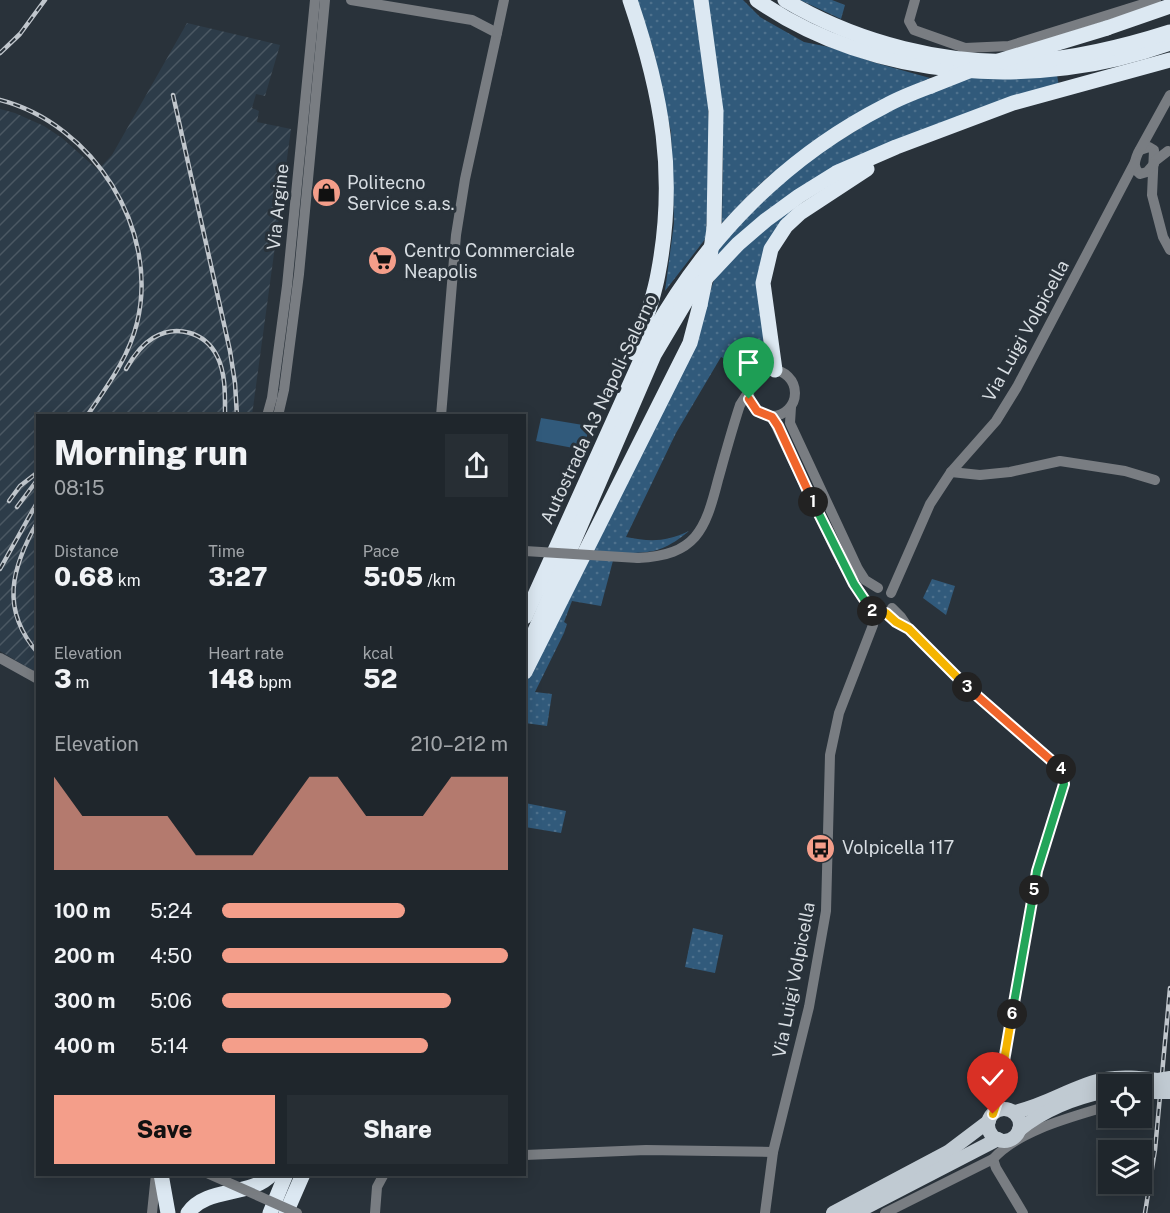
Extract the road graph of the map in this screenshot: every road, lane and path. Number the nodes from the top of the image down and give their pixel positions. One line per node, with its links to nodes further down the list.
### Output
1 (315, 0): 29 (street, Via Argine)
2 (325, 0): 30 (street, Via Argine)
3 (351, 0): 13 (street)
4 (504, 0): 13 (street)
5 (630, 0): 36 (highway)
6 (701, 0): 44 (highway, bridge)
7 (757, 0): 14 (highway)
8 (785, 0): 12 (highway)
9 (915, 0): 10 (street)
10 (1156, 0)
11 (1170, 6): 36 (highway, Autostrada A3 Napoli-Salerno, bridge)
12 (1170, 32)
13 (497, 33): 31 (street)
14 (1170, 43)
15 (1170, 60): 16 (highway, Autostrada A3 Napoli-Salerno)
16 (1079, 85): 25 (highway); 42 (highway, Autostrada A3 Napoli-Salerno)
17 (1170, 95): 18 (street)
18 (1153, 128): 19 (street); 21 (street)
19 (1140, 150): 21 (street); 22 (street, Via Luigi Volpicella)
20 (1169, 151): 21 (street)
21 (1154, 156): 22 (street); 23 (street)
22 (1137, 169): 23 (street); 34 (street, Via Luigi Volpicella)
23 (1152, 195): 24 (street)
24 (1170, 250)
25 (776, 370): 26 (street); 27 (street)
26 (749, 391): 28 (street); 32 (street)
27 (791, 407): 33 (street); 38 (street)
28 (755, 409): 32 (street); 33 (street)
29 (268, 414)
30 (278, 414)
31 (441, 414)
32 (736, 416): 37 (street, bridge)
33 (772, 417): 39 (street)
34 (951, 472): 35 (street); 38 (street, Via Luigi Volpicella)
35 (1155, 480)
36 (573, 510): 41 (highway, Autostrada A3 Napoli-Salerno)
37 (526, 550)
38 (887, 588): 39 (street); 40 (street)
39 (867, 601): 40 (street)
40 (884, 611): 48 (street); 54 (street, Via Luigi Volpicella)
41 (526, 615)
42 (526, 652)
43 (0, 658): 45 (street)
44 (526, 670)
45 (36, 678)
46 (1165, 1087): 50 (main road)
47 (1098, 1094): 52 (main road)
48 (998, 1095): 50 (street); 51 (street)
49 (1098, 1109): 56 (street)
50 (1011, 1111): 51 (main road); 52 (main road)
51 (991, 1118): 53 (main road); 72 (main road)
52 (1019, 1130): 53 (main road)
53 (998, 1139): 73 (main road)
54 (773, 1152): 55 (street); 71 (street, Via Luigi Volpicella)
55 (526, 1155)
56 (993, 1159): 74 (street); 75 (street)
57 (156, 1176): 64 (street)
58 (161, 1176): 65 (highway)
59 (214, 1176): 69 (street, bridge)
60 (270, 1176): 66 (highway)
61 (285, 1176): 67 (highway)
62 (302, 1176): 68 (highway)
63 (383, 1176): 70 (street)
64 (152, 1213)
65 (168, 1213)
66 (188, 1213)
67 (270, 1213)
68 (286, 1213)
69 (297, 1213)
70 (375, 1213)
71 (765, 1213)
72 (833, 1213)
73 (855, 1213)
74 (885, 1213)
75 (1023, 1213)

